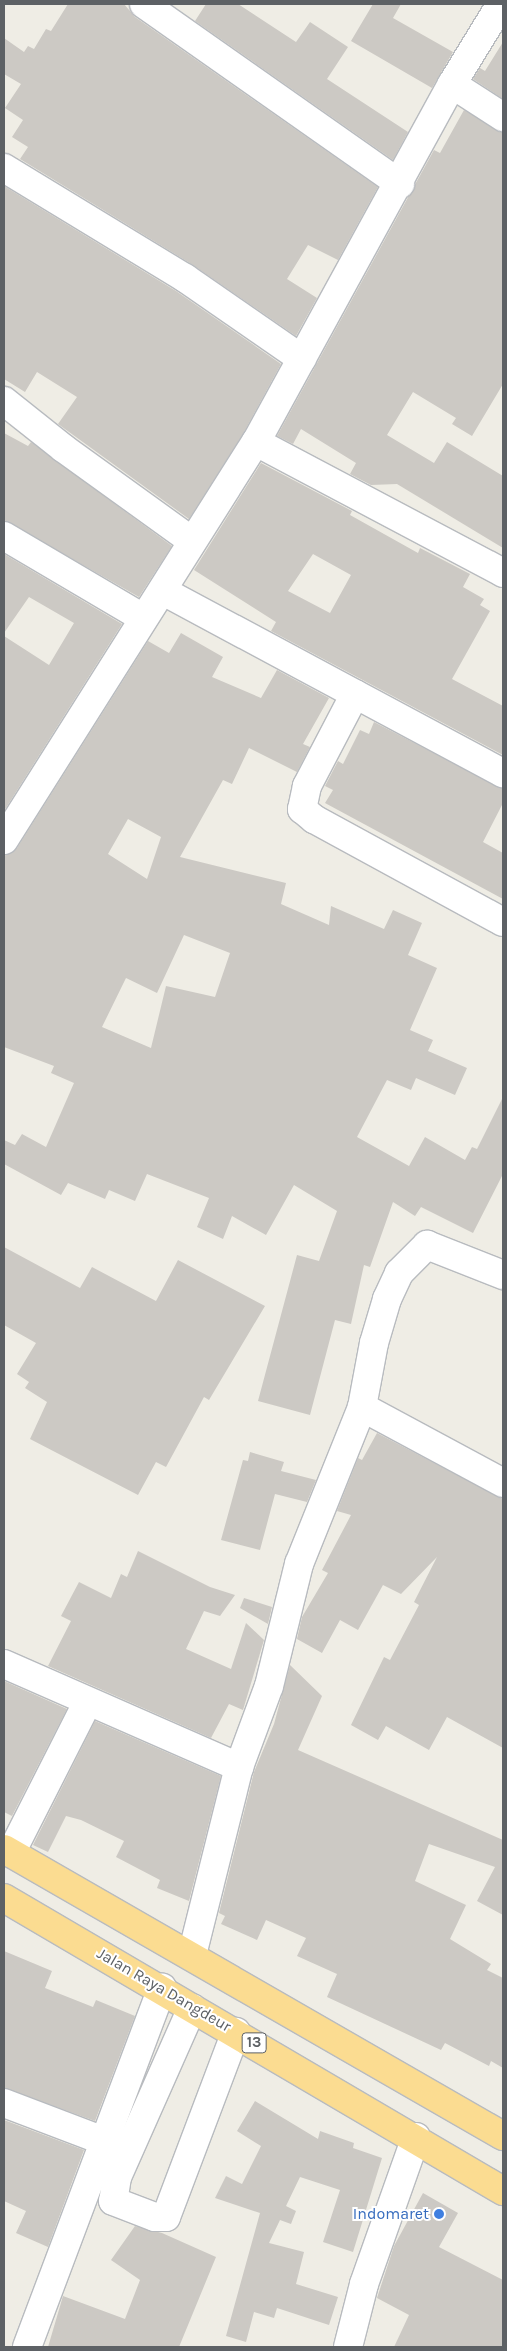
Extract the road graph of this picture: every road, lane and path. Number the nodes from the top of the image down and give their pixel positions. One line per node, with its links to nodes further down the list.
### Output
1 (144, 4): 6 (street)
2 (501, 4): 3 (street)
3 (452, 84): 4 (street); 6 (street)
4 (503, 117)
5 (4, 168): 7 (street)
6 (400, 184): 7 (street)
7 (302, 359): 9 (street)
8 (4, 401): 11 (street)
9 (256, 442): 11 (street); 12 (street)
10 (4, 536): 14 (street)
11 (192, 541): 13 (street)
12 (503, 573)
13 (163, 591): 14 (street); 15 (street)
14 (143, 618): 17 (street)
15 (355, 694): 16 (street); 18 (street)
16 (503, 773)
17 (4, 840)
18 (503, 922)
19 (503, 1275): 20 (street)
20 (362, 1407): 21 (street); 24 (street)
21 (503, 1482)
22 (4, 1664): 23 (street)
23 (87, 1703): 24 (street); 25 (street)
24 (238, 1767): 27 (street)
25 (8, 1851): 27 (highway)
26 (4, 1898): 28 (highway, Jalan Raya Dangdeur / 13)
27 (192, 1955): 32 (highway)
28 (162, 1988): 29 (highway, Jalan Raya Dangdeur / 13); 34 (street)
29 (192, 2008): 30 (highway, Jalan Raya Dangdeur / 13); 30 (street)
30 (236, 2032): 33 (highway, Jalan Raya Dangdeur / 13)
31 (4, 2103): 34 (street)
32 (503, 2136)
33 (416, 2138): 35 (highway, Jalan Raya Dangdeur / 13); 37 (street)
34 (104, 2141): 36 (street)
35 (503, 2191)
36 (27, 2347)
37 (348, 2347)

